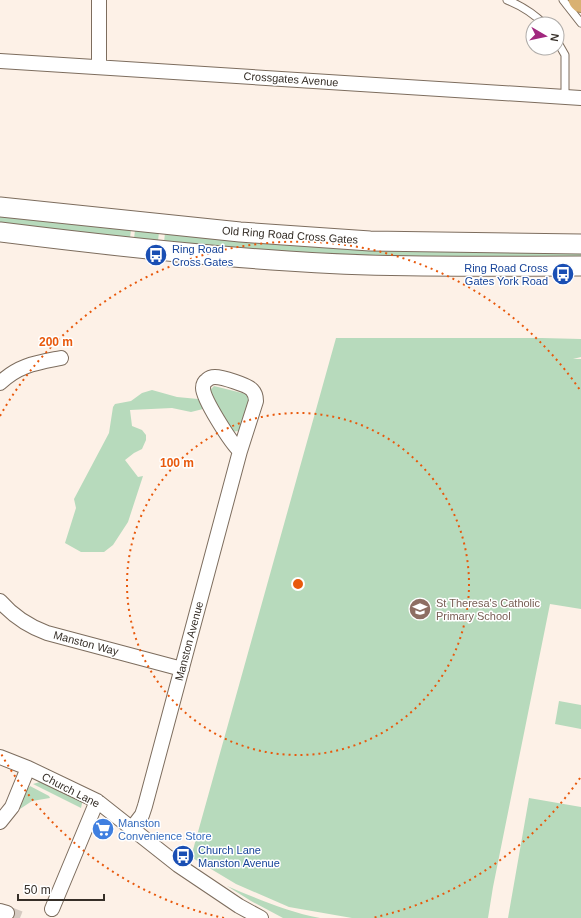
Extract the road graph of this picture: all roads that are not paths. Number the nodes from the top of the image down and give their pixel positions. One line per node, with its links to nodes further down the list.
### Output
1 (100, 0): 8 (street)
2 (508, 0): 4 (lane)
3 (563, 0): 5 (lane)
4 (537, 16)
5 (581, 23)
6 (565, 56): 9 (lane)
7 (0, 61): 8 (street, Crossgates Avenue)
8 (99, 67): 9 (street, Crossgates Avenue)
9 (565, 97): 10 (street, Crossgates Avenue)
10 (581, 98)
11 (0, 207): 13 (main road, Old Ring Road Cross Gates)
12 (0, 232): 14 (main road)
13 (581, 244)
14 (581, 266)
15 (61, 358): 16 (street)
16 (0, 383)
17 (240, 451): 17 (street, Manston Avenue); 19 (street, Manston Avenue)
18 (0, 601): 19 (street, Manston Way)
19 (182, 669): 24 (street, Manston Avenue)
20 (0, 757): 21 (street)
21 (28, 768): 22 (street, Church Lane); 23 (street, Church Lane)
22 (97, 801): 24 (street, Church Lane); 25 (street)
23 (0, 822)
24 (132, 828): 26 (street, Church Lane)
25 (52, 909)
26 (260, 918)

